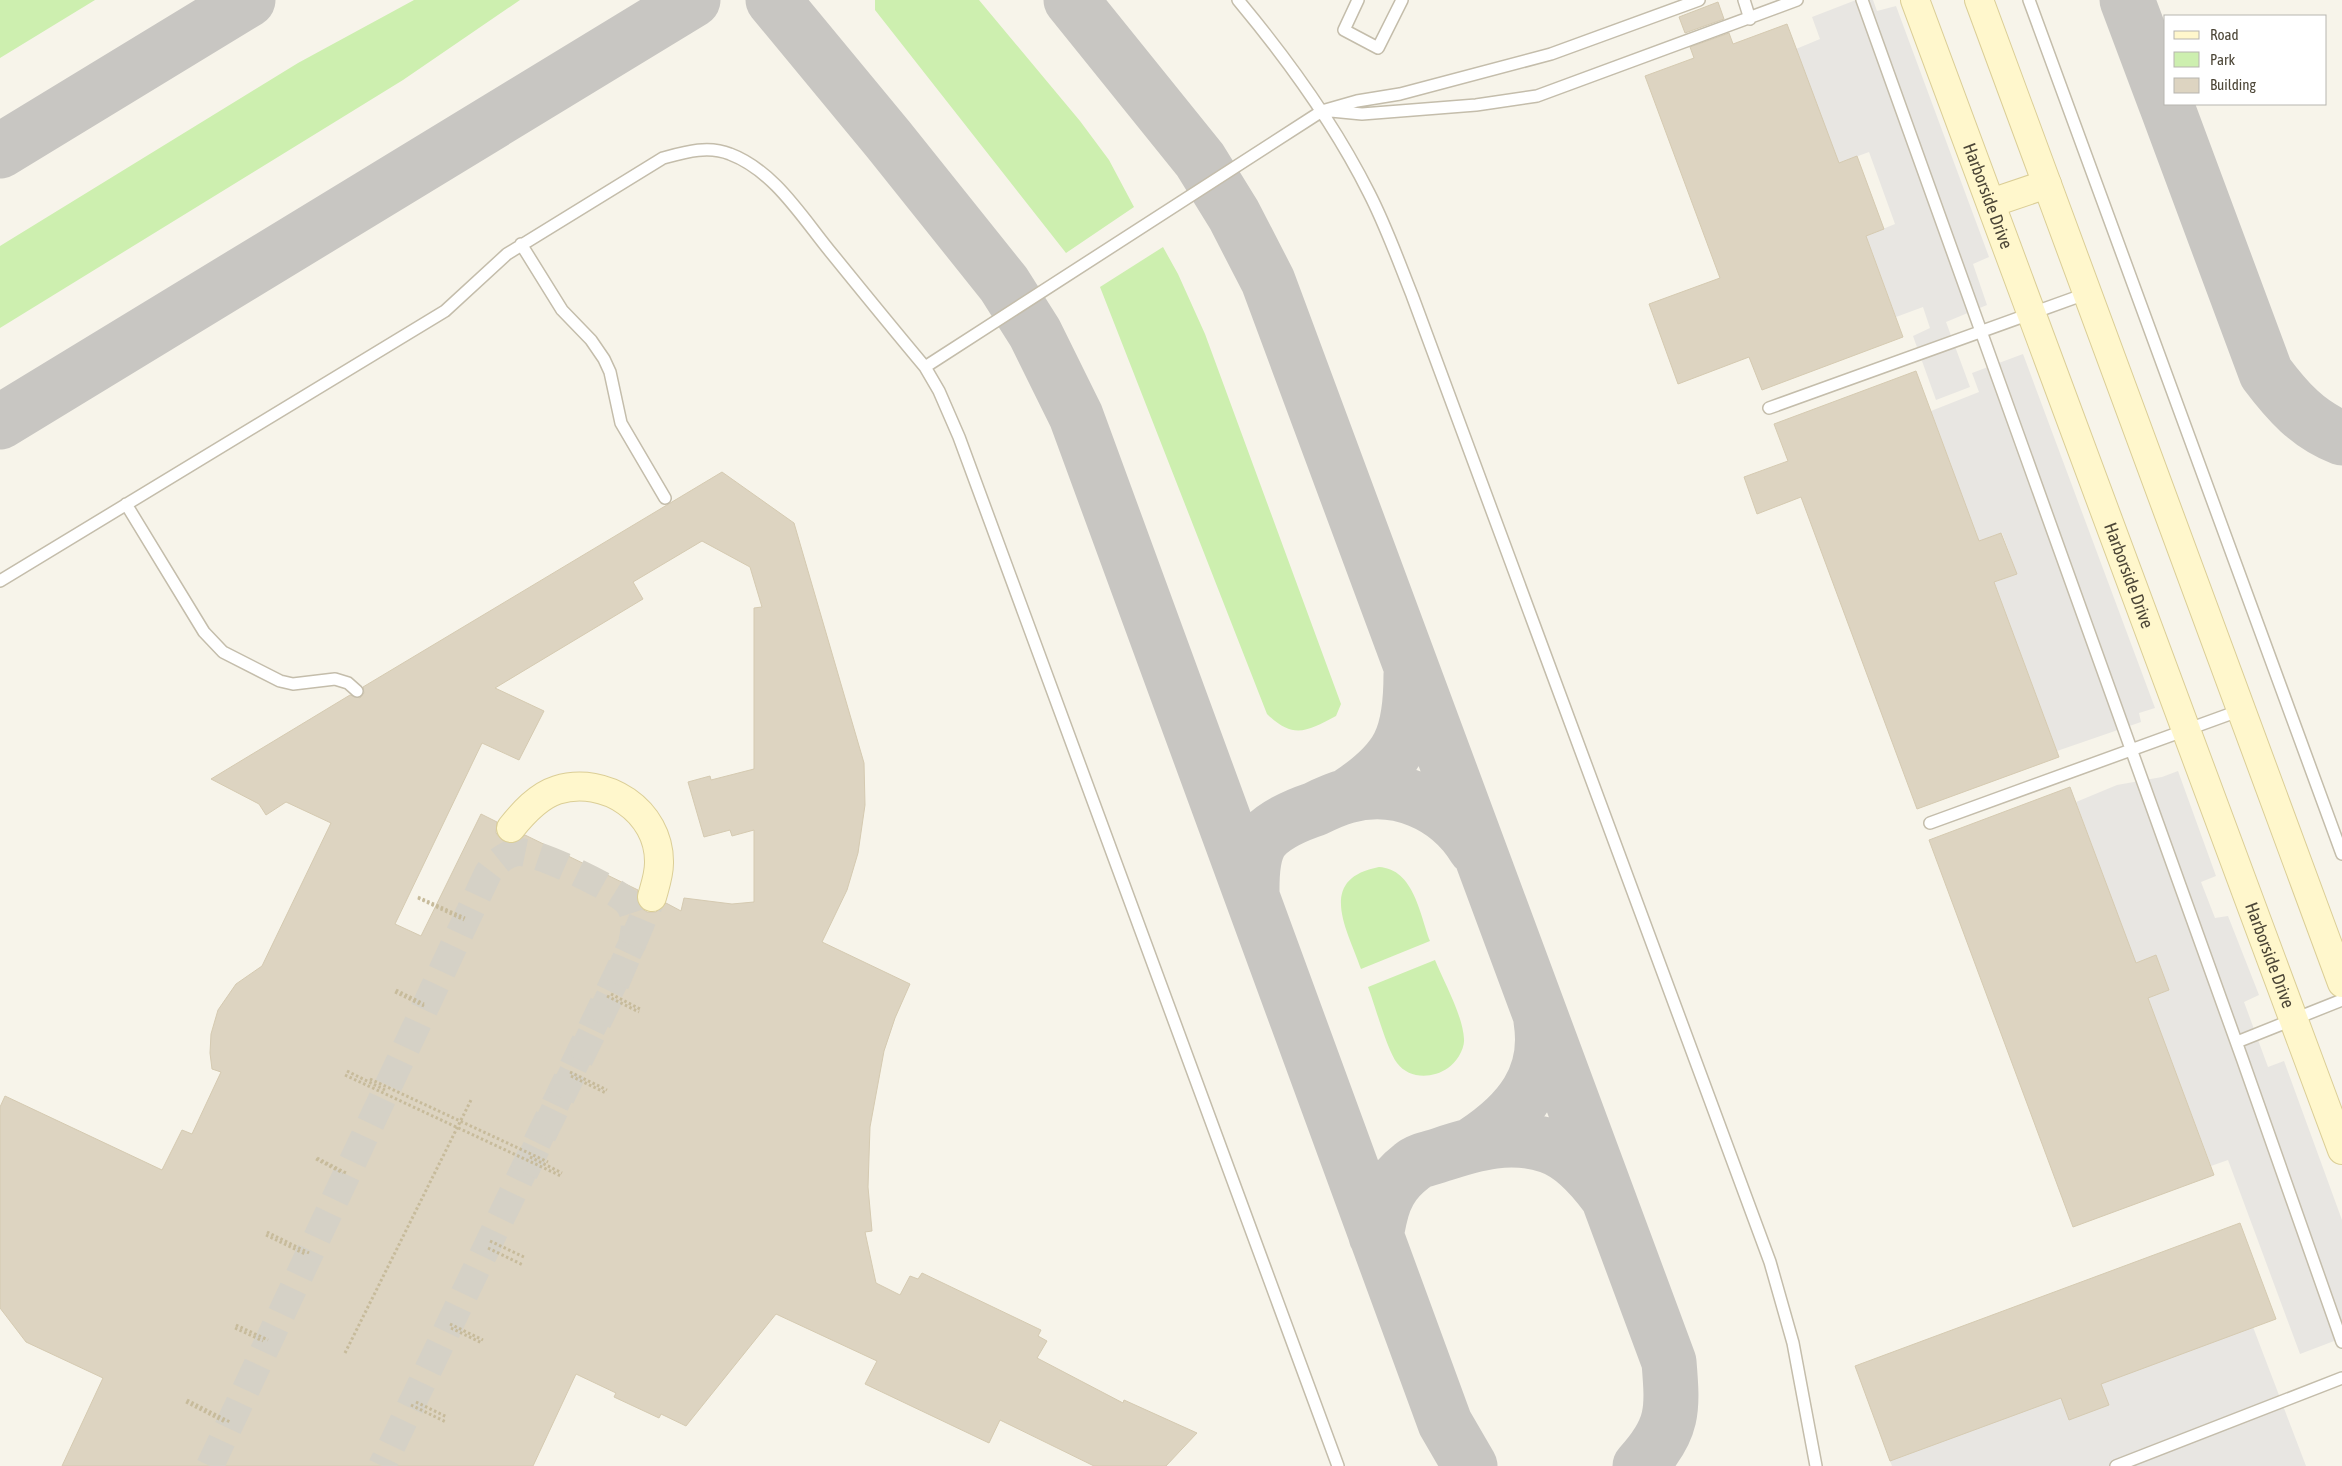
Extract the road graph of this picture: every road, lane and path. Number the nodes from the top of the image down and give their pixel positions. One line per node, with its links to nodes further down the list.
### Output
1 (1238, 0): 12 (lane)
2 (1358, 0): 3 (lane)
3 (1402, 0)
4 (1699, 0): 12 (lane)
5 (1744, 0): 11 (lane)
6 (1797, 0): 11 (lane)
7 (1862, 0): 18 (lane)
8 (1915, 0): 14 (street, Harborside Drive)
9 (1979, 0): 13 (street)
10 (2029, 0): 30 (lane)
11 (1750, 19): 12 (lane)
12 (1322, 111): 19 (lane); 71 (lane)
13 (2047, 184): 14 (street); 16 (street)
14 (1991, 203): 17 (street, Harborside Drive)
15 (521, 244): 19 (lane); 21 (lane); 22 (lane)
16 (2088, 293): 17 (lane); 25 (street)
17 (2032, 313): 18 (lane); 26 (street, Harborside Drive)
18 (1981, 332): 20 (lane); 27 (lane)
19 (925, 367): 70 (lane)
20 (1769, 408)
21 (665, 498)
22 (126, 504): 23 (lane); 24 (lane)
23 (0, 581)
24 (357, 691)
25 (2241, 710): 26 (lane); 34 (street)
26 (2186, 730): 27 (lane); 40 (street, Harborside Drive)
27 (2132, 750): 28 (lane); 41 (lane)
28 (1930, 823)
29 (511, 828): 32 (street)
30 (2342, 854)
31 (418, 897): 33 (path, bridge)
32 (652, 897)
33 (464, 919)
34 (2342, 983)
35 (396, 991): 38 (path, bridge)
36 (609, 995): 39 (path, bridge)
37 (2342, 1000): 40 (lane)
38 (424, 1005)
39 (640, 1010)
40 (2294, 1020): 41 (lane); 48 (street, Harborside Drive)
41 (2237, 1042): 63 (lane)
42 (571, 1074): 45 (path, bridge)
43 (370, 1079): 51 (path)
44 (385, 1090): 47 (path, bridge)
45 (606, 1092)
46 (472, 1098): 47 (path)
47 (458, 1127): 49 (path, bridge); 64 (path)
48 (2342, 1150)
49 (530, 1157)
50 (316, 1158): 52 (path, bridge)
51 (548, 1162)
52 (345, 1173)
53 (266, 1234): 56 (path, bridge)
54 (490, 1241): 57 (path, bridge)
55 (488, 1248): 58 (path)
56 (307, 1254)
57 (526, 1258)
58 (523, 1265)
59 (450, 1326): 62 (path, bridge)
60 (268, 1340): 61 (path, bridge)
61 (263, 1342)
62 (482, 1342)
63 (2342, 1342)
64 (345, 1352)
65 (2342, 1378): 72 (lane)
66 (416, 1402): 67 (path, bridge)
67 (412, 1404)
68 (225, 1422): 69 (path, bridge)
69 (230, 1422)
70 (1338, 1466)
71 (1816, 1466)
72 (2116, 1466)

